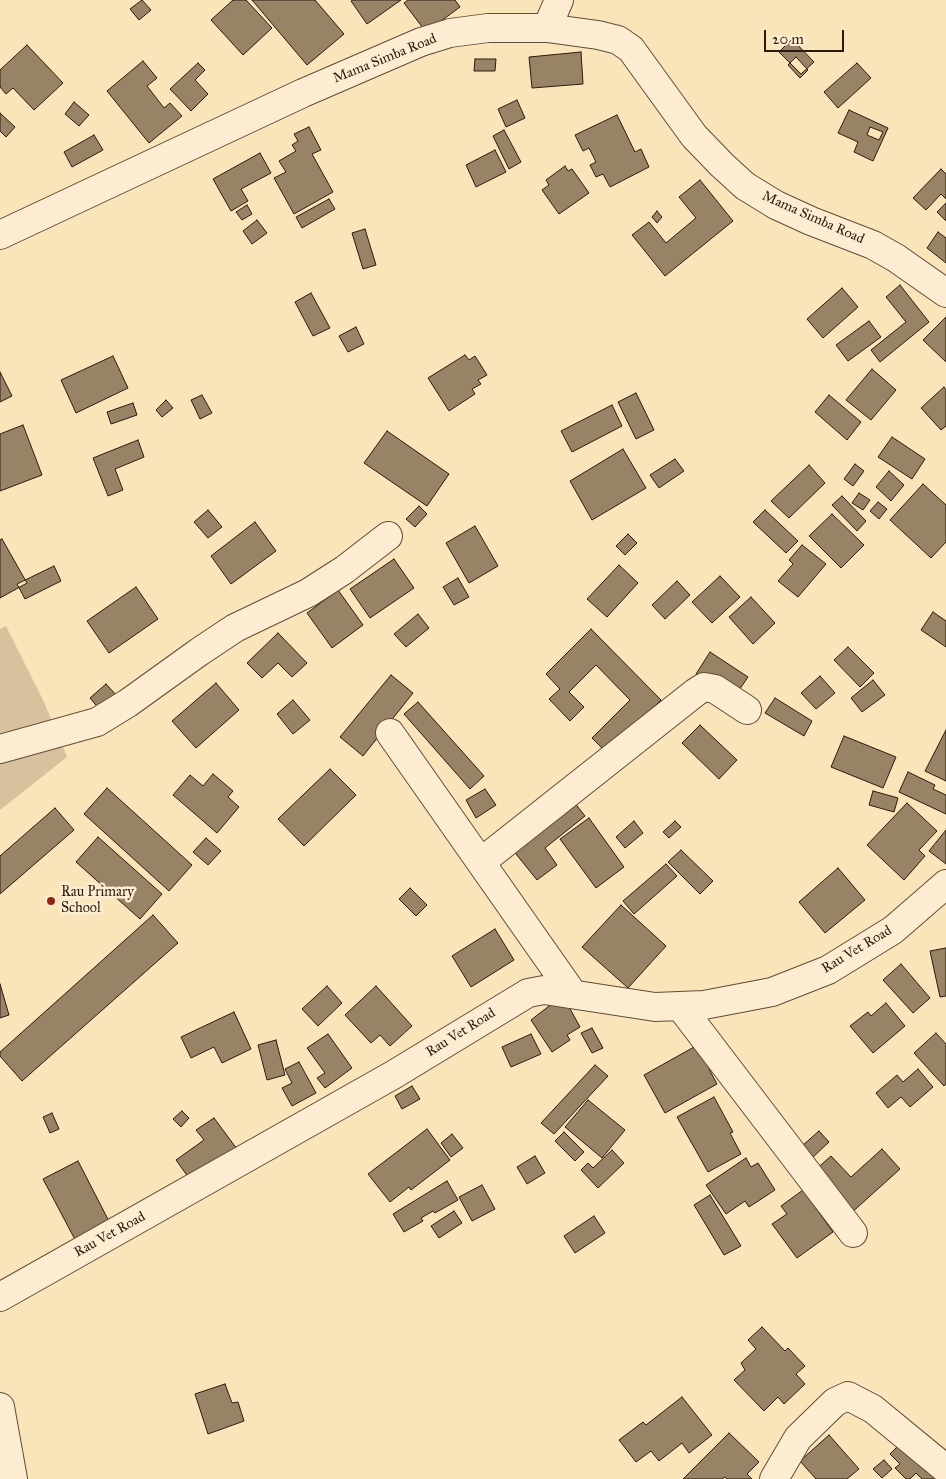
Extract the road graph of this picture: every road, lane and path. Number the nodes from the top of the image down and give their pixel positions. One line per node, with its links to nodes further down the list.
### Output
1 (559, 0): 2 (street)
2 (546, 28): 3 (street, Mama Simba Road); 4 (street, Mama Simba Road)
3 (0, 235)
4 (946, 293)
5 (388, 536): 8 (street)
6 (747, 710): 9 (street)
7 (390, 733): 9 (street)
8 (0, 749)
9 (481, 862): 11 (street)
10 (946, 884): 12 (street, Rau Vet Road)
11 (573, 994): 12 (street, Rau Vet Road); 14 (street, Rau Vet Road)
12 (680, 1006): 13 (street)
13 (853, 1233)
14 (0, 1297)
15 (0, 1407): 16 (street)
16 (2, 1434): 18 (street)
17 (946, 1469): 19 (street)
18 (12, 1479)
19 (774, 1479)

